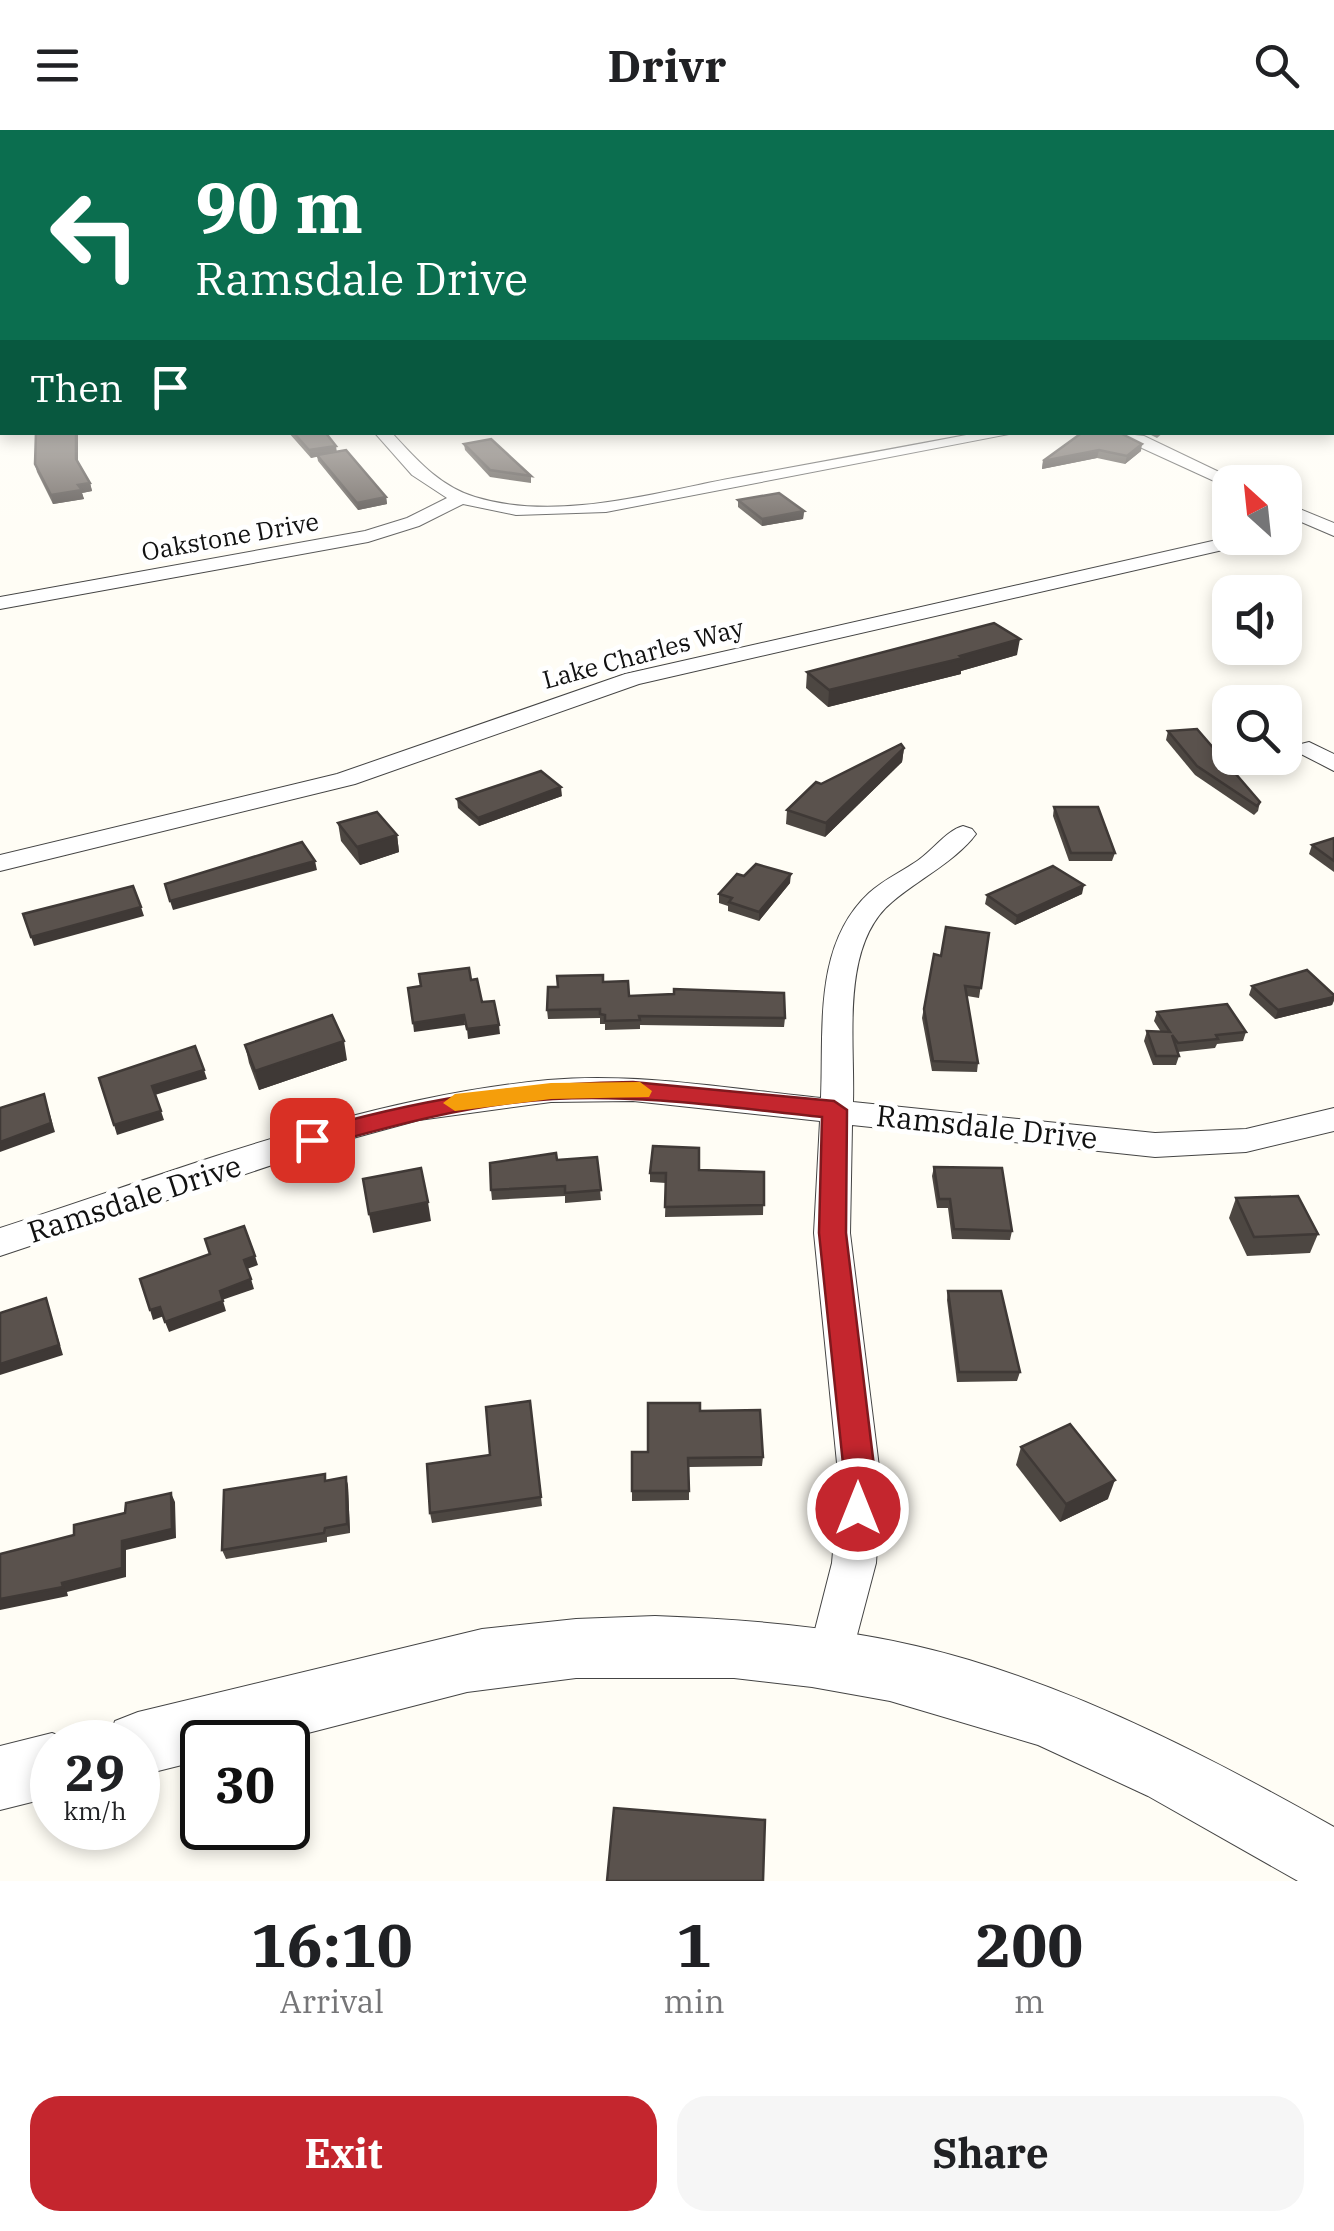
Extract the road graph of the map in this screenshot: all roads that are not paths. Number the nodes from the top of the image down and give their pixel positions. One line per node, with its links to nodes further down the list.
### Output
1 (385, 435): 5 (street)
2 (995, 435): 5 (street)
3 (1125, 435): 4 (street)
4 (1212, 473)
5 (462, 498): 9 (street, Oakstone Drive)
6 (1302, 516): 7 (street)
7 (1325, 526)
8 (1212, 547): 13 (street, Lake Charles Way)
9 (0, 603)
10 (1309, 749): 11 (street)
11 (1334, 764)
12 (963, 834): 14 (street)
13 (0, 863)
14 (834, 1110): 15 (street, Ramsdale Drive); 16 (street, Ramsdale Drive); 17 (street)
15 (1334, 1119)
16 (0, 1242)
17 (831, 1657): 18 (street); 21 (street)
18 (160, 1739)
19 (30, 1770): 20 (street)
20 (0, 1778)
21 (1334, 1864)

